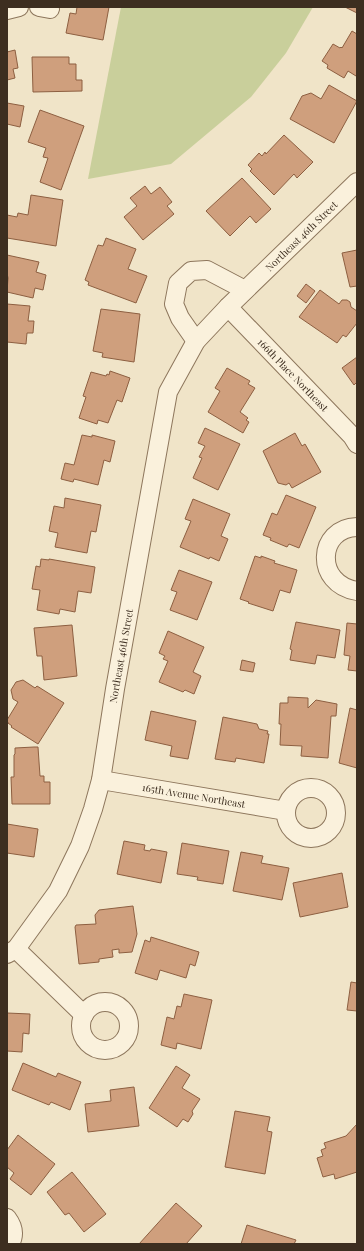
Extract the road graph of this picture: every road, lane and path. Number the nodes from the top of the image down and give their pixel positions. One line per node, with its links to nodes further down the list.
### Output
1 (19, 7): 2 (street)
2 (7, 10)
3 (355, 187): 4 (street, Northeast 46th Street)
4 (245, 290): 5 (street, Northeast 46th Street); 6 (street)
5 (228, 307): 6 (street, Northeast 46th Street); 7 (street, 166th Place Northeast)
6 (196, 341): 10 (street, Northeast 46th Street)
7 (357, 444)
8 (357, 527): 9 (street)
9 (357, 591)
10 (101, 780): 11 (street, 165th Avenue Northeast); 12 (street, Northeast 46th Street)
11 (286, 811)
12 (12, 952): 13 (street)
13 (84, 1015)
14 (7, 1218): 15 (street)
15 (10, 1244)

